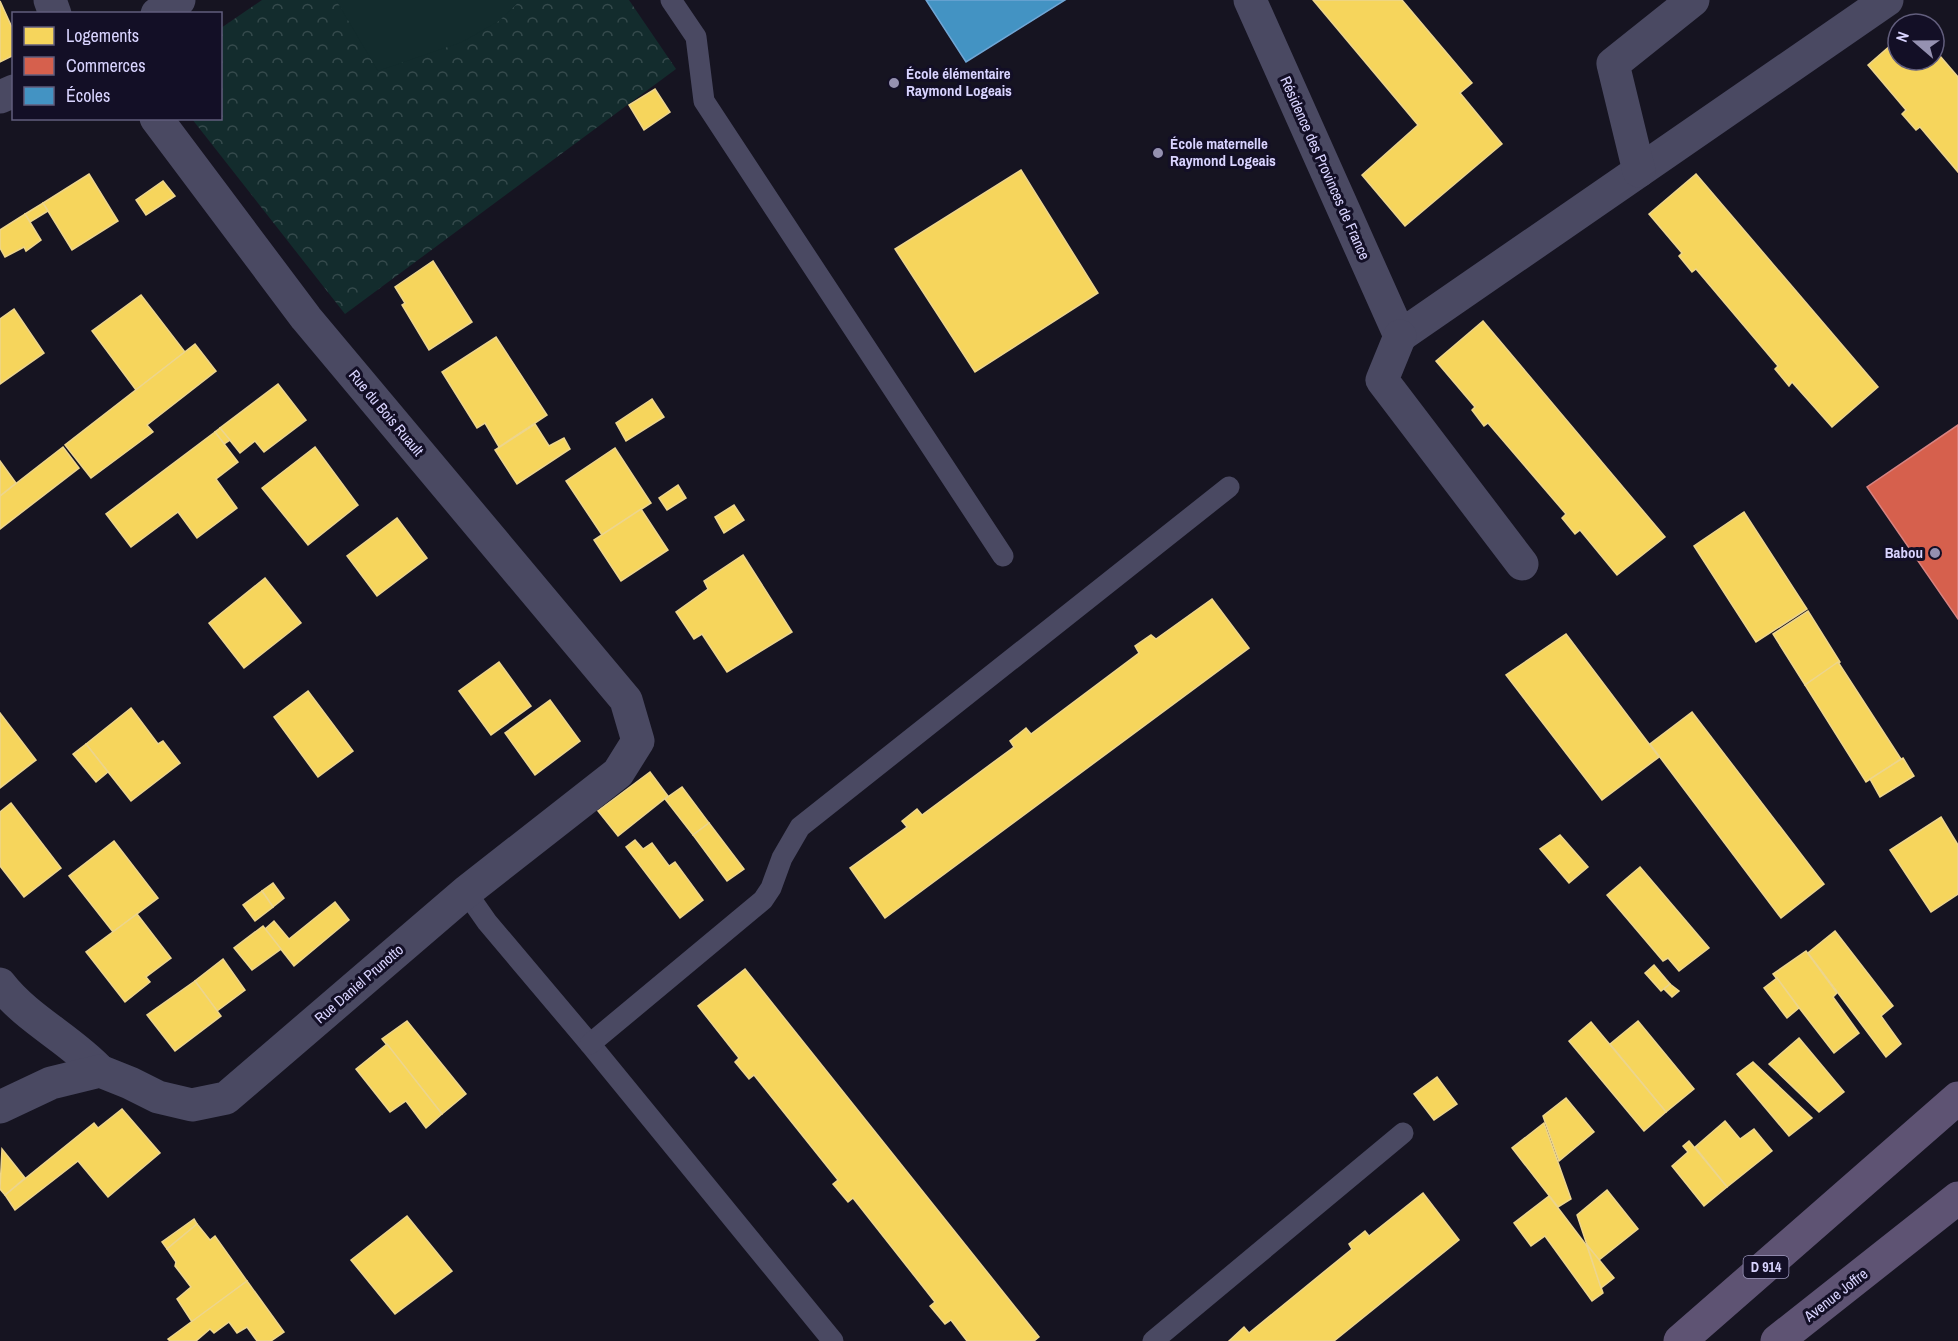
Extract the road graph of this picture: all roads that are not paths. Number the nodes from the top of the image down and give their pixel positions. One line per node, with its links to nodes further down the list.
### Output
1 (178, 0): 6 (street)
2 (671, 0): 11 (lane)
3 (1250, 0): 9 (street, Résidence des Provinces de France)
4 (1693, 0): 8 (street)
5 (1887, 0): 8 (street)
6 (160, 12)
7 (158, 120): 13 (street, Rue du Bois Ruault)
8 (1639, 171): 9 (street)
9 (1400, 336): 12 (street)
10 (1229, 487): 16 (lane)
11 (1003, 556)
12 (1522, 564)
13 (626, 700): 14 (street, Rue Daniel Prunotto)
14 (466, 892): 16 (lane); 17 (street, Rue Daniel Prunotto)
15 (0, 984): 17 (street)
16 (590, 1044): 26 (lane)
17 (100, 1071): 19 (street)
18 (1958, 1098): 23 (main road, D 914)
19 (0, 1107)
20 (1958, 1116): 23 (main road, D 914)
21 (1403, 1133): 27 (lane)
22 (1958, 1189): 25 (main road, Avenue Joffre)
23 (1851, 1192): 28 (main road, D 914)
24 (1958, 1198): 25 (main road, Avenue Joffre)
25 (1895, 1249): 29 (main road, Avenue Joffre)
26 (833, 1341)
27 (1153, 1341)
28 (1680, 1341)
29 (1778, 1341)

